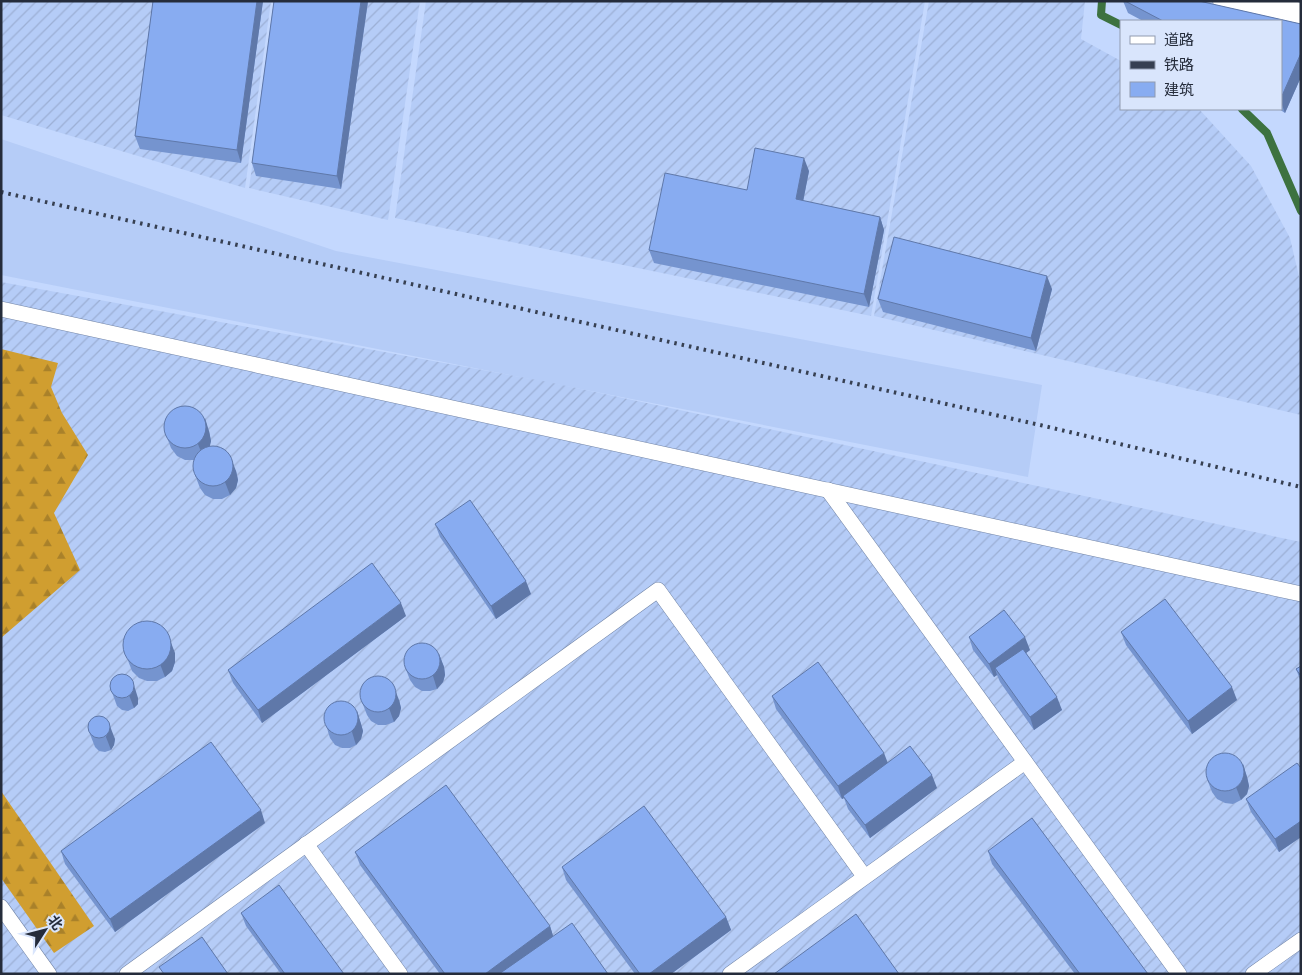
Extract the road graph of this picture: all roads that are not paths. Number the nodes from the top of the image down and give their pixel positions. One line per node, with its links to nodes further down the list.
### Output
1 (1227, 1): 2 (street)
2 (1301, 17)
3 (1, 309): 4 (lane)
4 (828, 490): 5 (lane); 6 (lane)
5 (1301, 594)
6 (1025, 762): 8 (lane); 15 (lane)
7 (306, 844): 8 (lane); 12 (lane); 13 (lane)
8 (864, 876): 14 (lane)
9 (1, 907): 11 (lane)
10 (1301, 940): 16 (lane)
11 (50, 974)
12 (127, 974)
13 (400, 974)
14 (730, 974)
15 (1179, 974)
16 (1252, 974)

